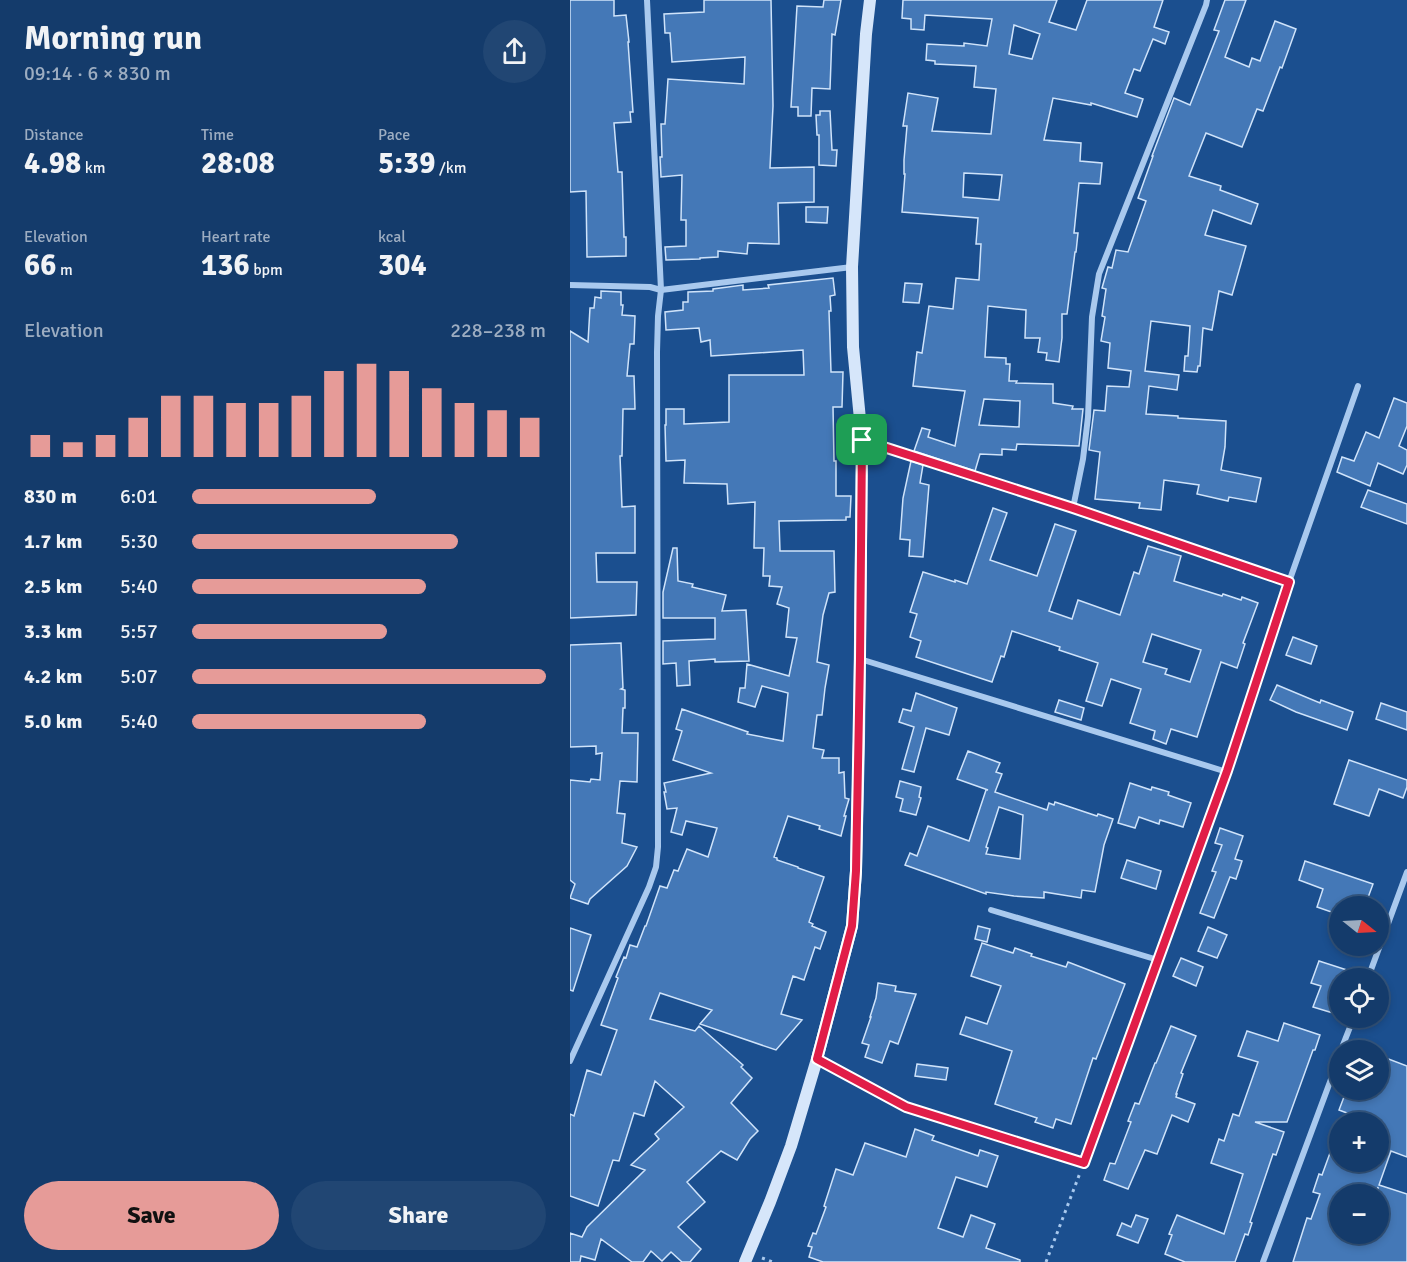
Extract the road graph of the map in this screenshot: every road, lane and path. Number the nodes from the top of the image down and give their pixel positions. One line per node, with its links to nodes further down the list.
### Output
1 (647, 0): 6 (street)
2 (870, 0): 4 (street)
3 (1207, 0): 9 (street)
4 (852, 267): 6 (street); 8 (street)
5 (570, 285): 6 (street)
6 (661, 290): 18 (street)
7 (1358, 386): 10 (street)
8 (862, 440): 9 (street); 11 (street)
9 (1073, 508): 10 (street)
10 (1289, 582): 12 (street)
11 (860, 659): 12 (street); 17 (street)
12 (1227, 771): 15 (street)
13 (1407, 872): 16 (street)
14 (991, 910): 15 (street)
15 (1158, 960): 20 (street)
16 (1372, 968)
17 (817, 1059): 20 (street); 21 (street)
18 (570, 1061)
19 (1329, 1085): 23 (street)
20 (1084, 1163): 22 (path)
21 (745, 1262)
22 (1046, 1262)
23 (1263, 1262)

